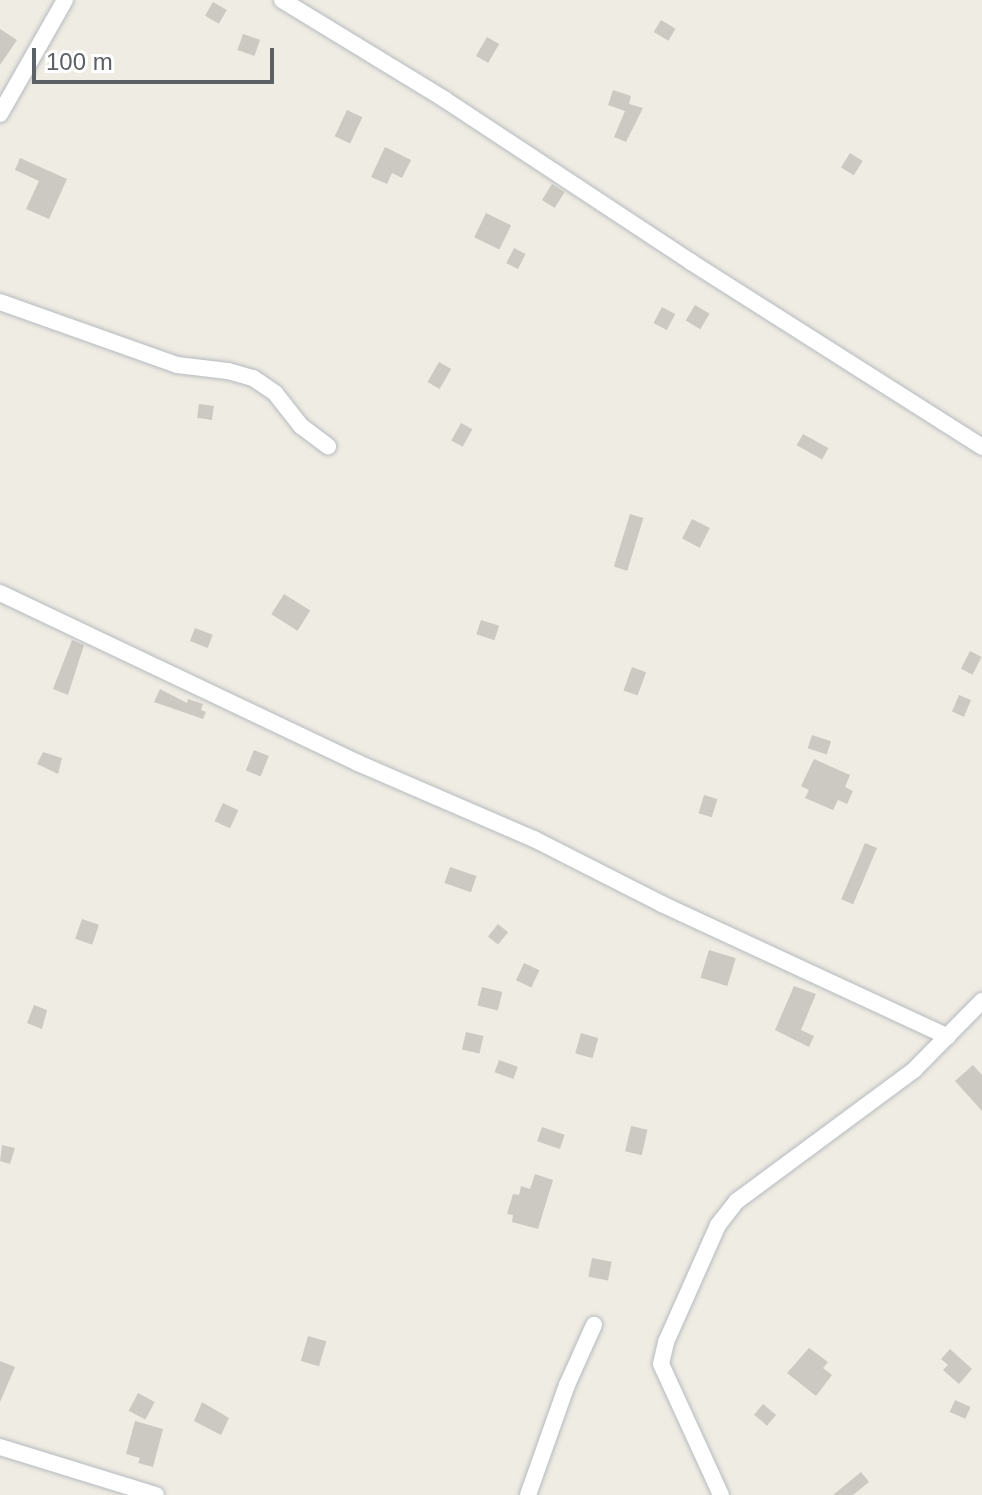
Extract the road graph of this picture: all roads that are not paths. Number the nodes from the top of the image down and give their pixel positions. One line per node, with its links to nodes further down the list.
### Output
1 (65, 0): 3 (street)
2 (282, 0): 6 (street)
3 (0, 114)
4 (0, 302): 5 (street)
5 (328, 446)
6 (982, 447)
7 (0, 593): 9 (street)
8 (982, 1001): 9 (street)
9 (948, 1037): 14 (street)
10 (594, 1325): 13 (street)
11 (0, 1447): 12 (street)
12 (156, 1495)
13 (528, 1495)
14 (721, 1495)

